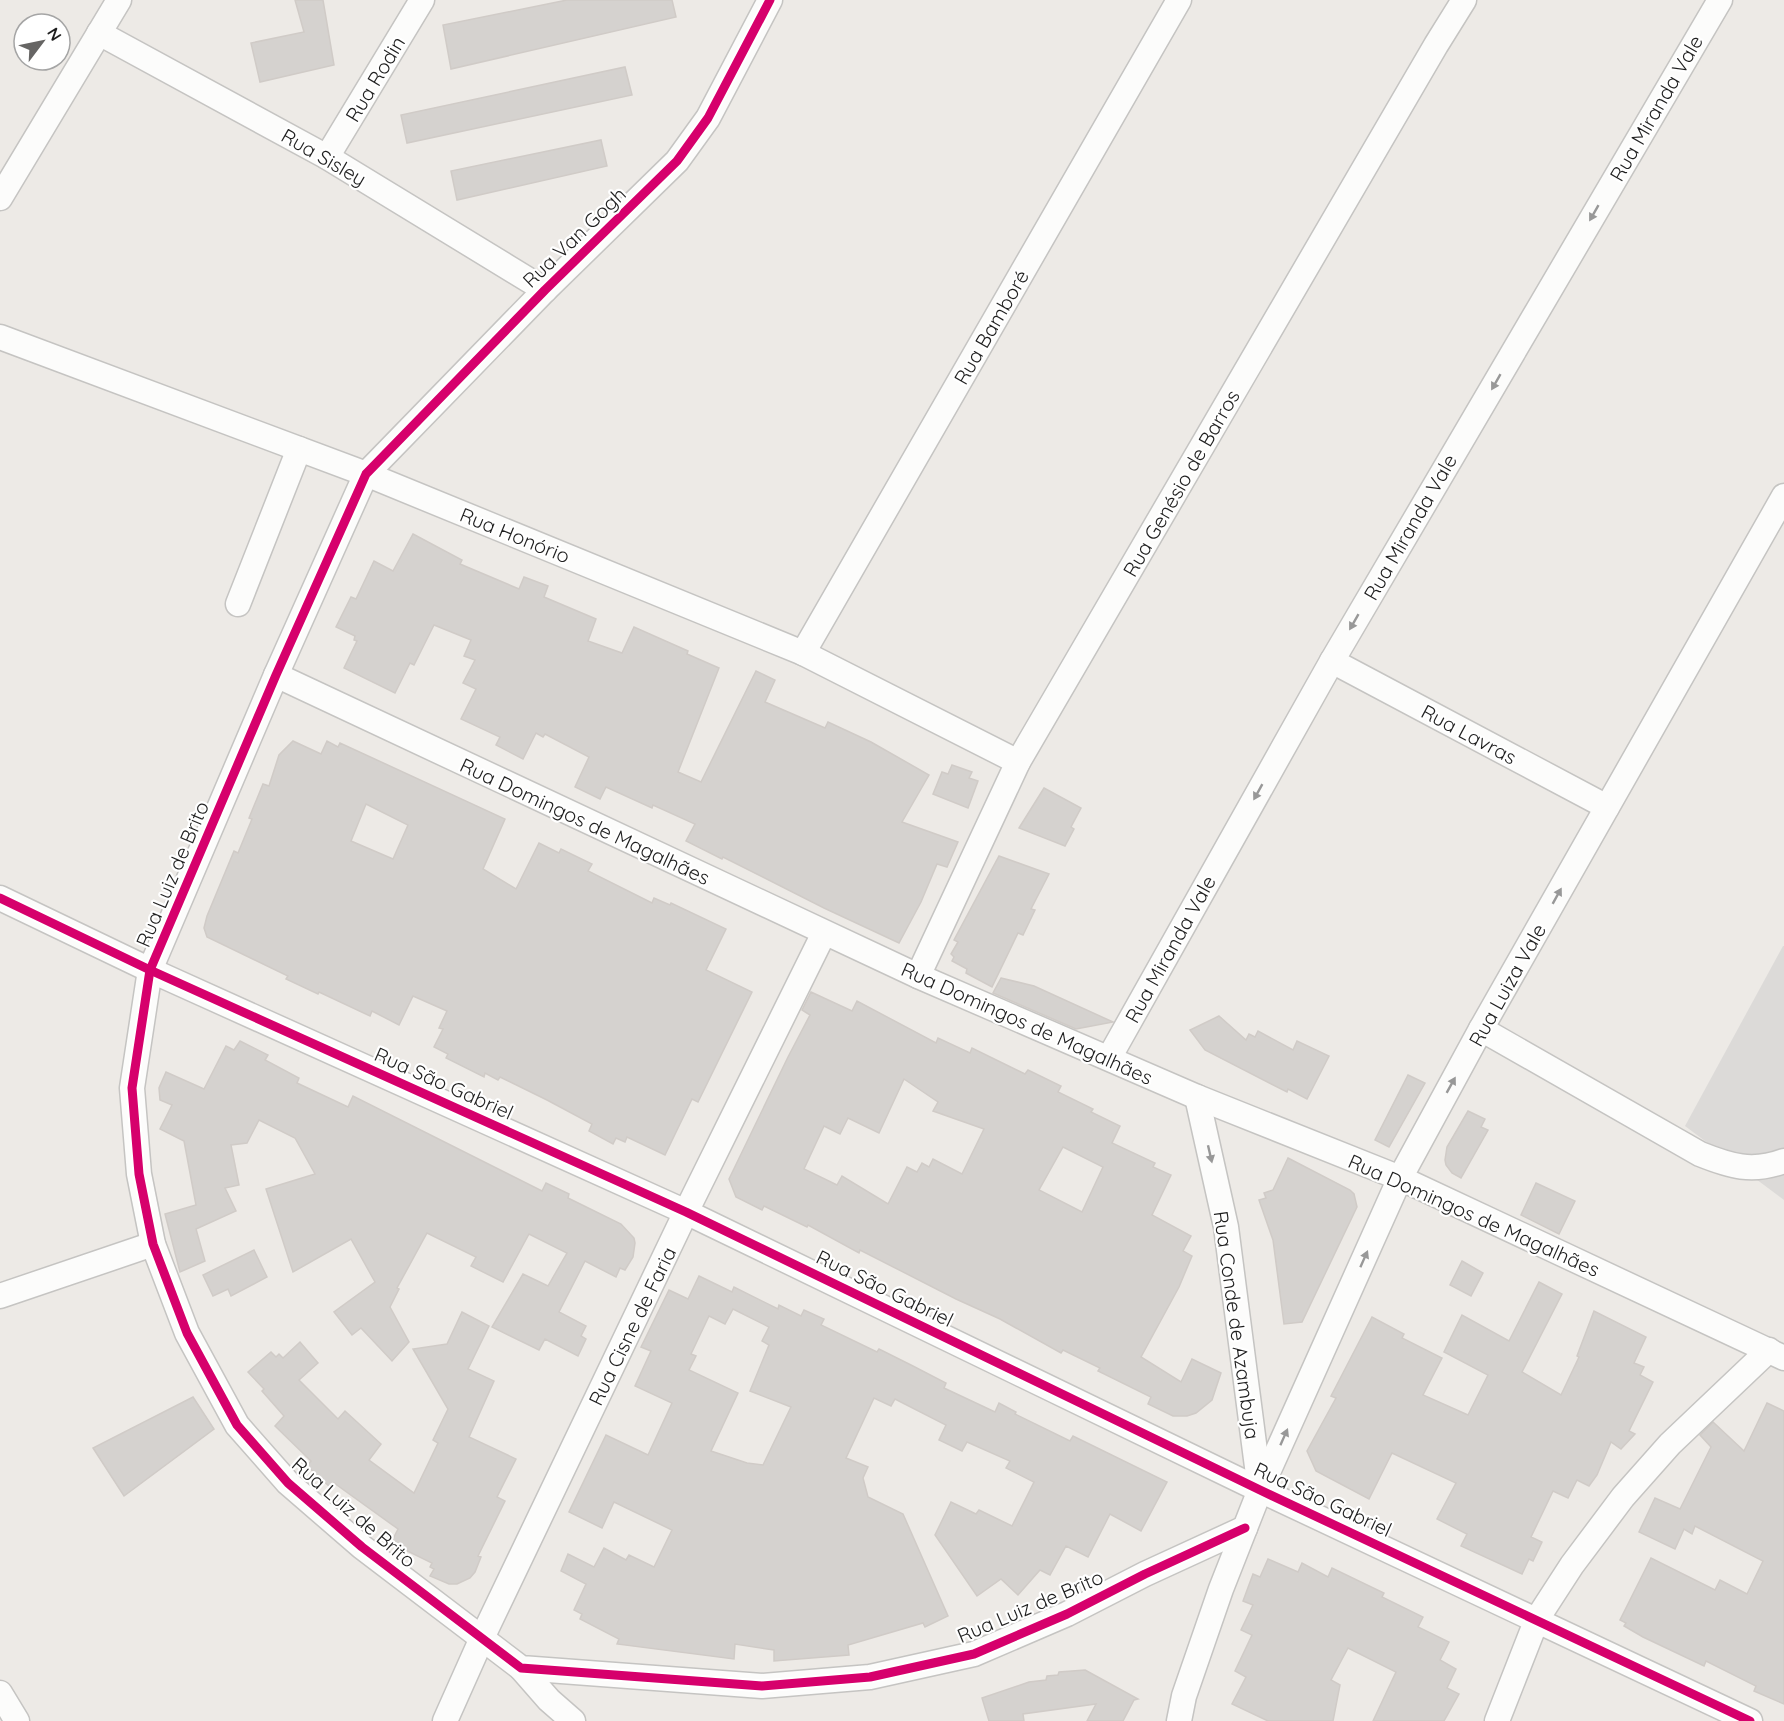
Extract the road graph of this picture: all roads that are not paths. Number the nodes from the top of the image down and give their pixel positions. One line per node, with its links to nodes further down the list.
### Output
1 (119, 0): 7 (street)
2 (422, 0): 8 (street, Rua Rodin)
3 (770, 0): 10 (street, Rua Van Gogh)
4 (1179, 0): 16 (street, Rua Bamboré)
5 (1464, 0): 19 (street, Rua Genésio de Barros)
6 (1720, 0): 17 (street, Rua Miranda Vale, one-way to 17)
7 (99, 33): 8 (street, Rua Sisley); 9 (street)
8 (327, 157): 10 (street, Rua Sisley)
9 (0, 198)
10 (545, 290): 13 (street, Rua Van Gogh)
11 (0, 337): 12 (street, Rua Honório)
12 (299, 449): 13 (street, Rua Honório); 15 (street)
13 (366, 474): 16 (street, Rua Honório); 18 (street, Rua Luiz de Brito)
14 (1784, 496): 20 (street, Rua Luiza Vale)
15 (238, 604)
16 (803, 653): 19 (street, Rua Honório)
17 (1332, 661): 20 (street, Rua Lavras); 26 (street, Rua Miranda Vale, one-way to 26)
18 (276, 675): 22 (street, Rua Domingos de Magalhães); 23 (street, Rua Luiz de Brito)
19 (1018, 762): 24 (street, Rua Genésio de Barros)
20 (1607, 807): 25 (street, Rua Luiza Vale, one-way to 20)
21 (0, 898): 23 (street, Rua São Gabriel)
22 (824, 933): 24 (street, Rua Domingos de Magalhães); 30 (street, Rua Cisne de Faria)
23 (150, 970): 30 (street, Rua São Gabriel); 31 (street, Rua Luiz de Brito)
24 (918, 976): 26 (street, Rua Domingos de Magalhães)
25 (1481, 1029): 28 (street); 29 (street, Rua Luiza Vale, one-way to 25)
26 (1109, 1058): 27 (street, Rua Domingos de Magalhães)
27 (1197, 1096): 29 (street, Rua Domingos de Magalhães); 34 (street, Rua Conde de Azambuja, one-way to 34)
28 (1784, 1161)
29 (1400, 1178): 33 (street, Rua Domingos de Magalhães); 34 (street, Rua Luiza Vale, one-way to 29)
30 (686, 1212): 34 (street, Rua São Gabriel); 37 (street, Rua Cisne de Faria)
31 (153, 1244): 32 (street); 37 (street, Rua Luiz de Brito)
32 (0, 1296)
33 (1776, 1354): 36 (street)
34 (1260, 1490): 35 (street, Rua Conde de Azambuja); 36 (street, Rua São Gabriel)
35 (1245, 1528): 38 (street, Rua Luiz de Brito); 43 (street, Rua Conde de Azambuja)
36 (1537, 1619): 44 (street); 45 (street, Rua São Gabriel)
37 (482, 1638): 38 (street, Rua Luiz de Brito); 41 (street, Rua Cisne de Faria)
38 (522, 1668): 42 (street)
39 (0, 1693): 40 (street)
40 (17, 1721)
41 (445, 1721)
42 (573, 1721)
43 (1179, 1721)
44 (1497, 1721)
45 (1750, 1721)

